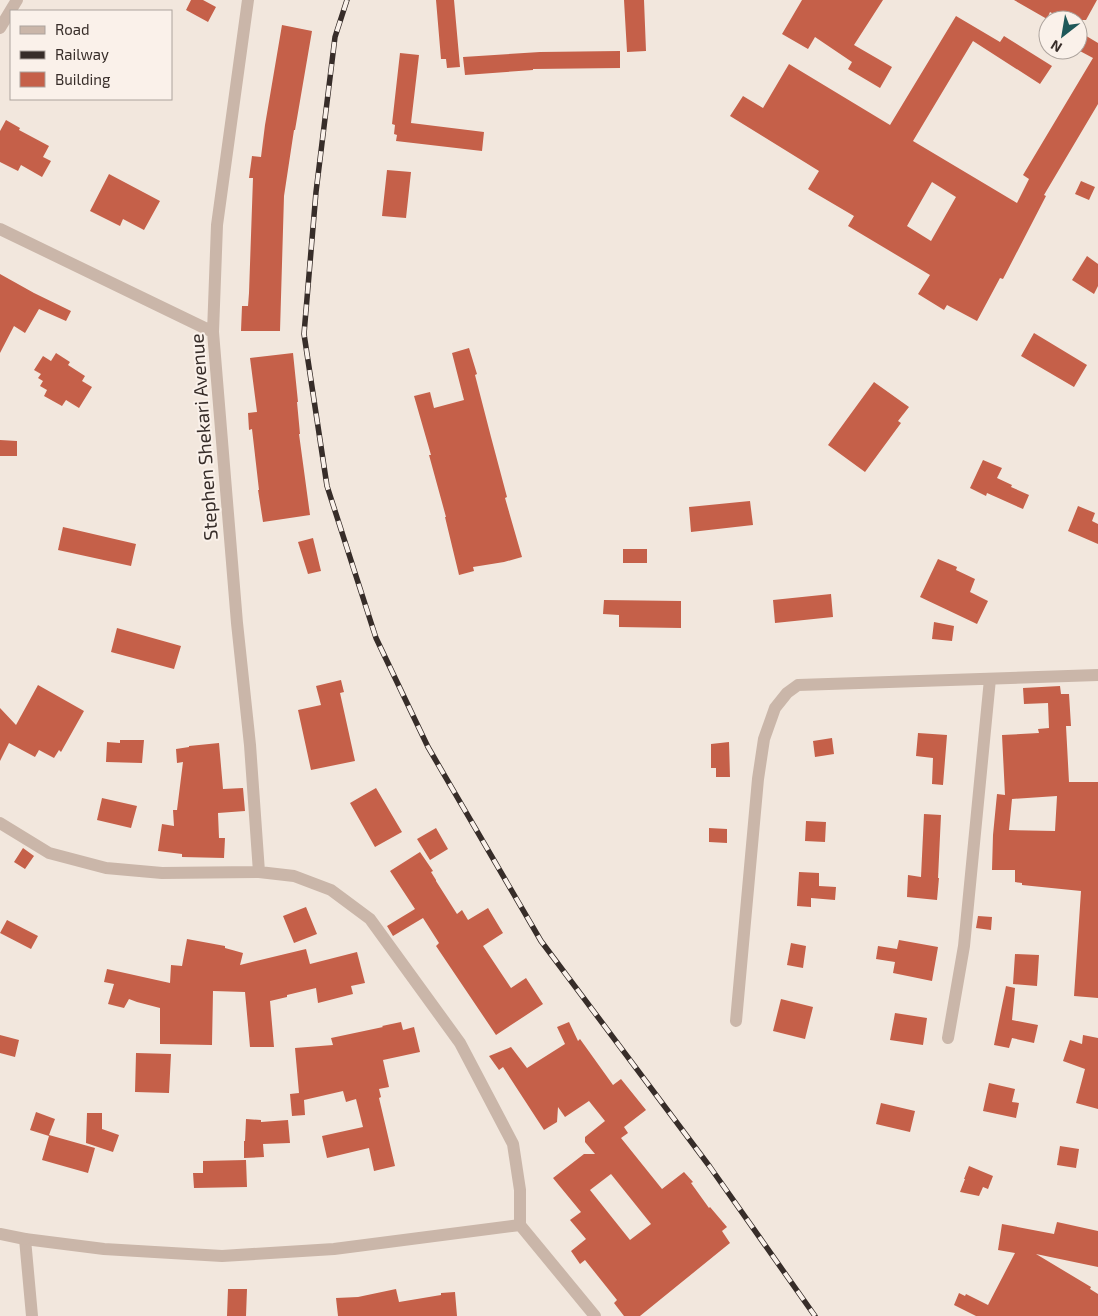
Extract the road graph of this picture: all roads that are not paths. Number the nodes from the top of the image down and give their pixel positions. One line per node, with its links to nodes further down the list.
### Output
1 (248, 0): 5 (street, Stephen Shekari Avenue)
2 (10, 12): 3 (street)
3 (0, 28)
4 (0, 229): 5 (street)
5 (213, 332): 9 (street, Stephen Shekari Avenue)
6 (1098, 675): 7 (street)
7 (990, 679): 10 (street); 11 (street)
8 (0, 823): 9 (street)
9 (259, 872): 12 (street)
10 (736, 1021)
11 (948, 1038)
12 (520, 1225): 14 (street); 16 (street)
13 (0, 1234): 14 (street)
14 (25, 1239): 15 (street)
15 (32, 1316)
16 (595, 1316)

